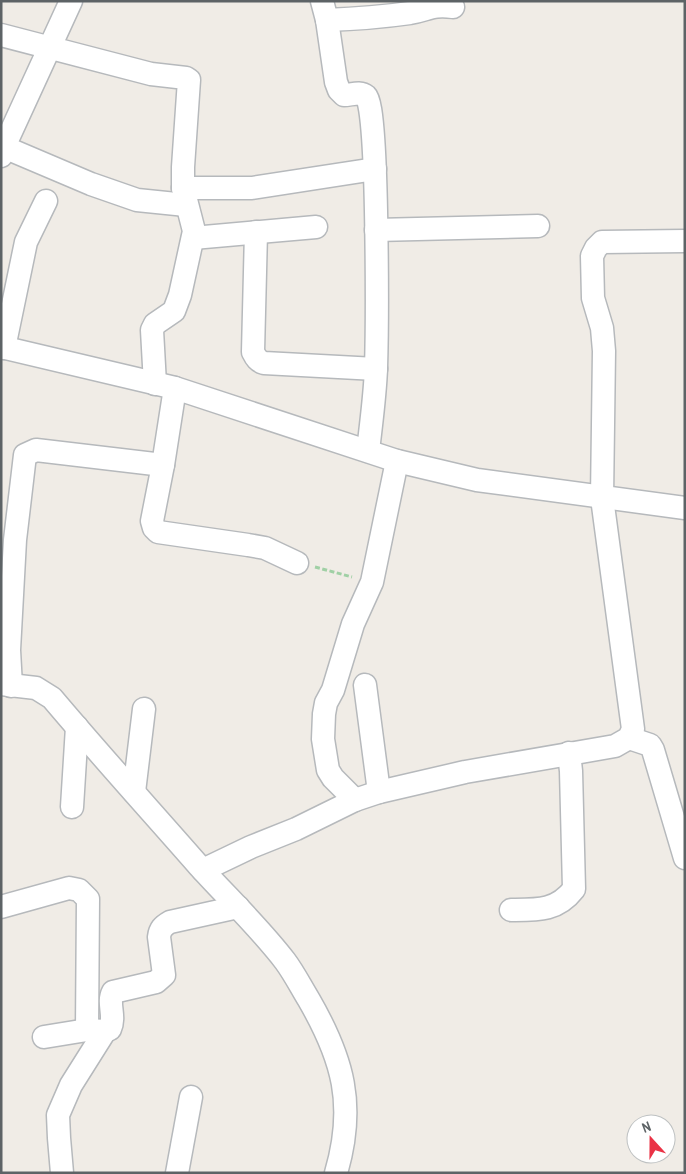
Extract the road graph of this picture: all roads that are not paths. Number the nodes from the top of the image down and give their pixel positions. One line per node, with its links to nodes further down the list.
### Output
1 (71, 1): 5 (street)
2 (452, 7): 3 (street)
3 (324, 10): 7 (street)
4 (1, 35): 5 (street)
5 (50, 48): 6 (street); 8 (street)
6 (2, 151): 8 (street)
7 (375, 169): 8 (street); 12 (street)
8 (185, 197): 14 (street)
9 (46, 201): 16 (street)
10 (538, 226): 12 (street)
11 (316, 227): 13 (street)
12 (376, 230): 17 (street)
13 (256, 232): 14 (street); 17 (street)
14 (193, 238): 18 (street)
15 (685, 241): 22 (street)
16 (3, 348): 18 (street)
17 (376, 369): 19 (street)
18 (165, 386): 19 (street); 21 (street)
19 (368, 451): 20 (street)
20 (397, 461): 22 (street); 34 (street)
21 (163, 464): 24 (street); 25 (street)
22 (602, 498): 23 (street); 30 (street)
23 (685, 508)
24 (297, 563)
25 (7, 592): 26 (street)
26 (6, 685): 29 (street)
27 (365, 685): 33 (street)
28 (144, 709): 32 (street)
29 (77, 727): 32 (street); 35 (street)
30 (630, 738): 31 (street); 36 (street)
31 (569, 753): 33 (street); 40 (street)
32 (134, 792): 37 (street)
33 (379, 792): 34 (street)
34 (355, 800): 37 (street)
35 (72, 807)
36 (685, 858)
37 (203, 870): 39 (street)
38 (1, 907): 41 (street)
39 (238, 907): 41 (street); 46 (street)
40 (511, 910)
41 (96, 1030): 42 (street); 44 (street)
42 (44, 1037)
43 (190, 1097): 45 (street)
44 (62, 1173)
45 (177, 1173)
46 (336, 1173)

